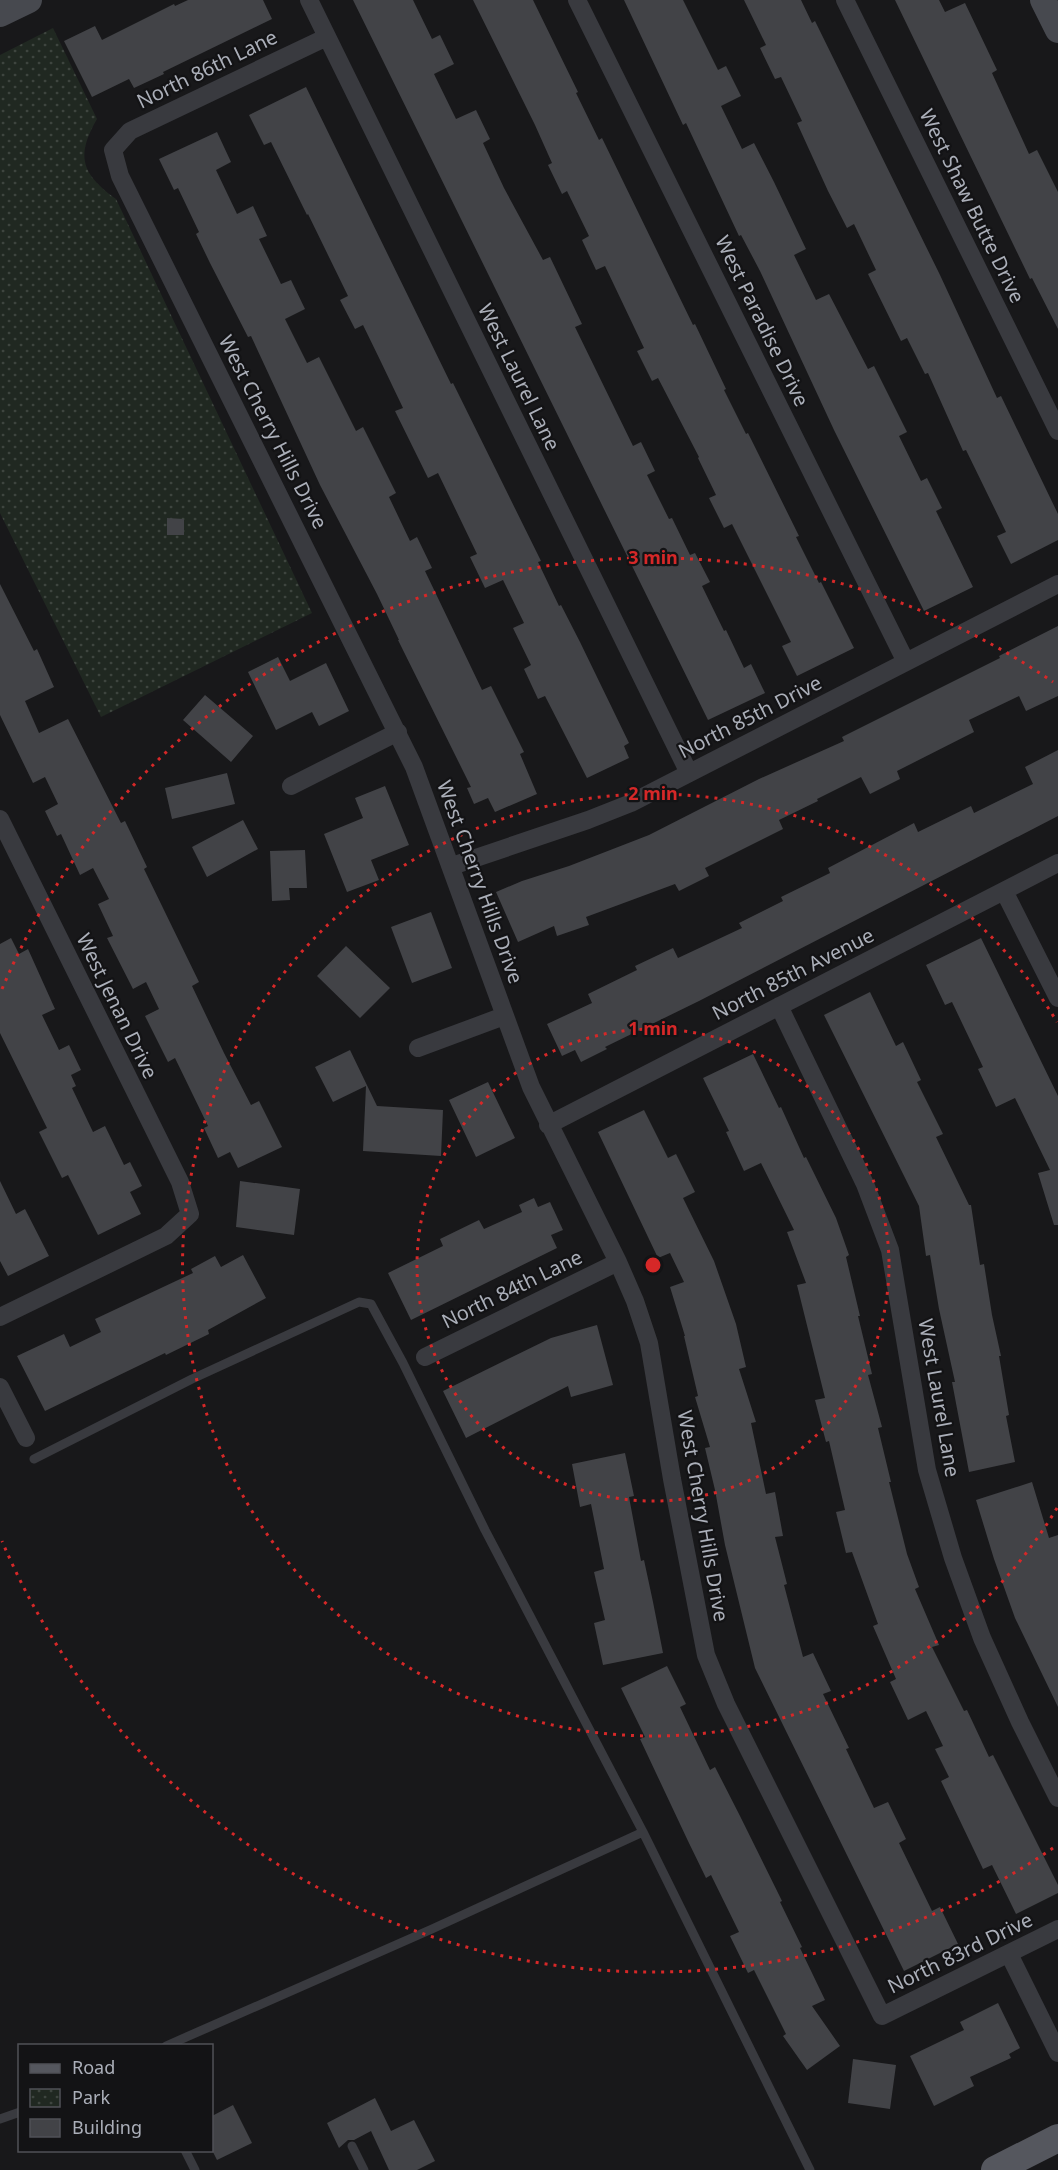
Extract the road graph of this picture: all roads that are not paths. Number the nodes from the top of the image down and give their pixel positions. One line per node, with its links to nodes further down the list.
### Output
1 (29, 0): 6 (street)
2 (309, 0): 8 (street, West Laurel Lane)
3 (577, 0): 12 (street, West Paradise Drive)
4 (845, 0): 10 (street, West Shaw Butte Drive)
5 (1043, 0): 7 (street)
6 (0, 15)
7 (1058, 30)
8 (327, 37): 9 (street, North 86th Lane); 14 (street, West Laurel Lane)
9 (113, 150): 13 (street, West Cherry Hills Drive)
10 (1058, 431)
11 (1058, 584): 12 (street, North 85th Drive)
12 (906, 662): 14 (street, North 85th Drive)
13 (398, 732): 15 (street); 18 (street, West Cherry Hills Drive)
14 (689, 773): 18 (street, North 85th Drive)
15 (291, 786)
16 (0, 819): 26 (street, West Jenan Drive)
17 (1058, 863): 19 (street, North 85th Avenue)
18 (452, 866): 22 (street, West Cherry Hills Drive)
19 (1004, 891): 20 (street); 21 (street, North 85th Avenue)
20 (1058, 998)
21 (779, 1006): 24 (street, North 85th Avenue); 31 (street, West Laurel Lane)
22 (504, 1016): 23 (street, West Cherry Hills Drive); 24 (street, West Cherry Hills Drive)
23 (418, 1048)
24 (548, 1125): 25 (street, West Cherry Hills Drive)
25 (618, 1262): 27 (street, North 84th Lane); 35 (street, West Cherry Hills Drive)
26 (0, 1317)
27 (425, 1357)
28 (0, 1387): 29 (street)
29 (26, 1438)
30 (34, 1459): 32 (lane)
31 (1058, 1798)
32 (643, 1833): 36 (lane); 45 (lane)
33 (1058, 1929): 34 (street, North 83rd Drive)
34 (1009, 1954): 35 (street, North 83rd Drive); 37 (street)
35 (882, 2016)
36 (171, 2044)
37 (1058, 2053)
38 (18, 2113): 39 (lane)
39 (0, 2119)
40 (1058, 2138): 46 (main road)
41 (352, 2146): 44 (lane)
42 (186, 2152): 43 (lane)
43 (195, 2170)
44 (364, 2170)
45 (810, 2170)
46 (996, 2170)

